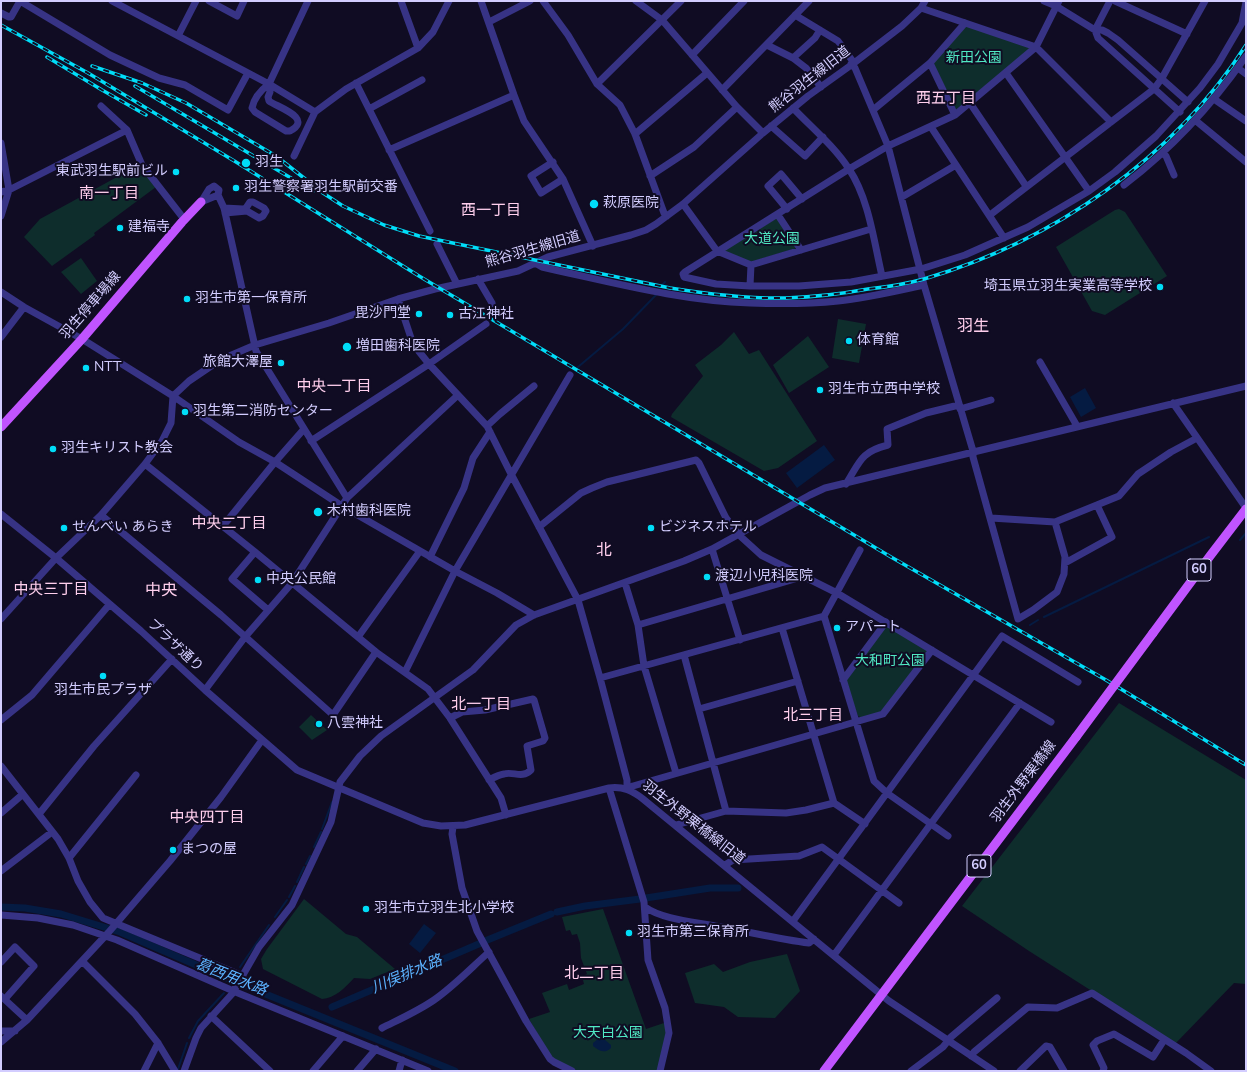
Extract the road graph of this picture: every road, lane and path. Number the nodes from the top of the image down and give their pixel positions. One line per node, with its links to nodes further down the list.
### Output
1 (20, 1): 24 (street); 42 (street)
2 (112, 1): 32 (street)
3 (196, 1): 32 (street)
4 (209, 1): 5 (street)
5 (244, 1)
6 (308, 1): 49 (street)
7 (401, 1): 35 (street)
8 (449, 1): 35 (street)
9 (481, 1): 27 (street)
10 (530, 1): 27 (street)
11 (543, 1): 50 (street)
12 (636, 1): 26 (street)
13 (681, 1): 26 (street)
14 (744, 1): 36 (street)
15 (809, 1): 25 (street)
16 (1044, 1): 23 (street)
17 (1110, 1): 30 (street)
18 (1115, 1): 31 (street)
19 (1205, 1): 31 (street)
20 (1243, 1): 21 (street)
21 (1246, 2): 56 (street)
22 (923, 4): 28 (street); 40 (street, 熊谷羽生線旧道)
23 (1057, 4): 30 (street); 34 (street)
24 (1, 13)
25 (795, 15): 29 (street); 33 (street)
26 (662, 20): 36 (street); 50 (street)
27 (489, 22): 54 (street)
28 (965, 23): 34 (street); 39 (street)
29 (820, 30): 38 (street); 40 (street)
30 (1095, 30): 46 (street); 52 (street)
31 (1187, 34): 46 (street)
32 (178, 36): 42 (street)
33 (767, 45): 38 (street); 53 (street)
34 (1036, 47): 44 (street); 68 (street)
35 (418, 48): 48 (street)
36 (692, 55): 43 (street)
37 (1246, 56): 41 (street)
38 (793, 58): 51 (street)
39 (930, 63): 62 (street); 65 (street)
40 (853, 64): 51 (street, 熊谷羽生線旧道); 62 (street)
41 (1238, 68): 45 (street); 55 (street)
42 (248, 73): 49 (street)
43 (707, 73): 53 (street); 73 (street)
44 (1006, 73): 57 (street); 80 (street)
45 (1246, 74)
46 (1162, 78): 52 (street); 56 (street)
47 (422, 80): 61 (street)
48 (356, 83): 61 (street); 63 (street)
49 (269, 84): 49 (street); 63 (street)
50 (597, 84): 73 (street)
51 (821, 87): 60 (street, 熊谷羽生線旧道)
52 (1154, 89): 64 (street); 68 (street)
53 (722, 90): 59 (street)
54 (514, 95): 77 (street); 81 (street)
55 (1214, 99): 66 (street); 67 (street)
56 (1188, 102): 64 (street)
57 (970, 103): 65 (street); 89 (street)
58 (101, 106): 71 (street)
59 (736, 107): 72 (street); 86 (street)
60 (793, 108): 69 (street, 熊谷羽生線旧道); 74 (street)
61 (369, 109): 77 (street)
62 (873, 110): 76 (street)
63 (315, 112): 79 (street)
64 (1180, 112): 91 (street)
65 (955, 115): 70 (street)
66 (1195, 120): 78 (street); 82 (street)
67 (1246, 121)
68 (1111, 122): 80 (street)
69 (771, 126): 72 (street, 熊谷羽生線旧道); 74 (street)
70 (931, 127): 76 (street); 83 (street)
71 (127, 130): 90 (street); 103 (street)
72 (763, 133): 96 (street, 熊谷羽生線旧道)
73 (635, 134): 86 (street)
74 (823, 137): 84 (street)
75 (1, 143): 90 (street)
76 (888, 146): 84 (street); 93 (street)
77 (389, 150): 105 (street)
78 (1162, 153): 85 (street); 88 (street)
79 (294, 156)
80 (1065, 156): 89 (street); 91 (street)
81 (553, 162): 87 (street); 87 (street)
82 (1246, 162)
83 (956, 165): 93 (street); 100 (street)
84 (849, 169): 94 (street); 104 (street)
85 (1174, 175)
86 (650, 176): 102 (street)
87 (563, 179): 108 (street)
88 (1124, 185)
89 (1026, 186): 100 (street)
90 (9, 190): 92 (street); 101 (street)
91 (1089, 191): 106 (street)
92 (1, 192)
93 (902, 197): 113 (street)
94 (802, 199): 97 (street); 97 (street)
95 (201, 202): 98 (street); 103 (main road, 羽生停車場線)
96 (683, 204): 102 (street, 熊谷羽生線旧道); 110 (street)
97 (787, 209): 99 (street)
98 (225, 210): 98 (street); 126 (street)
99 (778, 215): 109 (street); 110 (street)
100 (990, 215): 106 (street)
101 (1, 216)
102 (666, 216): 108 (street, 熊谷羽生線旧道)
103 (184, 219): 125 (main road, 羽生停車場線)
104 (871, 229): 109 (street); 114 (street)
105 (430, 231)
106 (1004, 238): 113 (street)
107 (437, 244): 116 (street)
108 (593, 246): 111 (street, 熊谷羽生線旧道)
109 (801, 250): 112 (street)
110 (717, 252): 112 (street); 118 (street)
111 (535, 263): 115 (street, 熊谷羽生線旧道); 117 (street)
112 (751, 265): 118 (street)
113 (921, 269): 114 (street); 117 (street)
114 (882, 276): 118 (street)
115 (478, 279): 116 (street, 熊谷羽生線旧道); 122 (street)
116 (457, 284): 120 (street, 熊谷羽生線旧道)
117 (924, 285): 136 (street)
118 (750, 286)
119 (1, 292): 121 (street)
120 (398, 299): 126 (street, 熊谷羽生線旧道); 128 (street)
121 (24, 307): 124 (street); 125 (street)
122 (492, 314)
123 (486, 324): 128 (street)
124 (1, 337)
125 (82, 339): 133 (street); 138 (main road, 羽生停車場線)
126 (255, 345): 133 (street, 熊谷羽生線旧道); 139 (street)
127 (1040, 362): 137 (street)
128 (429, 364): 132 (street); 142 (street)
129 (570, 375): 146 (street)
130 (534, 386): 140 (street)
131 (1246, 386): 135 (street)
132 (458, 394): 140 (street); 148 (street)
133 (173, 396): 144 (street); 145 (street)
134 (991, 400): 136 (street)
135 (1173, 403): 137 (street); 141 (street)
136 (960, 407): 143 (street); 147 (street)
137 (1077, 426): 143 (street)
138 (1, 427)
139 (304, 429): 142 (street); 144 (street)
140 (489, 429): 146 (street); 163 (street)
141 (1197, 438): 149 (street); 151 (street)
142 (311, 441): 148 (street)
143 (973, 452): 147 (street); 154 (street)
144 (275, 462): 150 (street); 156 (street)
145 (145, 464): 153 (street); 156 (street)
146 (511, 474): 157 (street); 166 (street)
147 (846, 484): 158 (street)
148 (347, 498): 150 (street)
149 (1097, 505): 155 (street); 165 (street)
150 (342, 506): 161 (street); 168 (street)
151 (1246, 508): 245 (main road, 羽生外野栗橋線 / 60, bridge)
152 (1, 514): 164 (street, プラザ通り)
153 (101, 515): 164 (street); 181 (street)
154 (991, 518): 155 (street); 165 (street)
155 (1055, 522): 165 (street)
156 (223, 526): 162 (street)
157 (539, 527): 158 (street); 172 (street)
158 (739, 535): 159 (street); 167 (street)
159 (712, 549): 169 (street); 171 (street)
160 (860, 550): 170 (street)
161 (420, 551): 163 (street); 182 (street)
162 (255, 552): 168 (street); 174 (street)
163 (430, 557): 166 (street)
164 (56, 558): 173 (street, プラザ通り); 177 (street)
165 (1065, 563)
166 (455, 571): 175 (street); 189 (street)
167 (805, 576): 170 (street); 171 (street)
168 (292, 583): 174 (street); 182 (street)
169 (625, 583): 172 (street); 179 (street)
170 (837, 593): 176 (street); 178 (street)
171 (727, 599): 179 (street); 183 (street)
172 (578, 600): 175 (street); 191 (street)
173 (110, 605): 187 (street, プラザ通り); 200 (street)
174 (268, 610): 181 (street)
175 (534, 615): 196 (street)
176 (824, 616): 180 (street); 192 (street)
177 (1, 619)
178 (886, 622): 184 (street); 192 (street)
179 (638, 625): 188 (street)
180 (782, 628): 183 (street); 193 (street)
181 (245, 637): 185 (street); 195 (street)
182 (358, 637): 185 (street)
183 (740, 640): 186 (street)
184 (932, 650): 190 (street); 202 (street)
185 (376, 652): 189 (street)
186 (684, 655): 188 (street); 198 (street)
187 (172, 659): 195 (street, プラザ通り); 218 (street)
188 (644, 666): 191 (street); 207 (street)
189 (405, 672): 196 (street)
190 (974, 675): 194 (street); 197 (street); 213 (street)
191 (600, 678): 212 (street)
192 (843, 680): 202 (street)
193 (798, 681): 198 (street); 203 (street)
194 (1078, 682)
195 (205, 690): 204 (street, プラザ通り)
196 (435, 698): 199 (street); 210 (street)
197 (1020, 702): 201 (street); 221 (street)
198 (699, 709): 205 (street)
199 (450, 718): 209 (street); 209 (street)
200 (1, 720)
201 (1051, 722)
202 (857, 723): 203 (street); 213 (street)
203 (814, 734): 205 (street); 215 (street)
204 (262, 740): 210 (street, プラザ通り); 236 (street)
205 (713, 762): 207 (street); 216 (street)
206 (1, 766): 214 (street)
207 (676, 773): 212 (street)
208 (136, 775): 226 (street)
209 (489, 780): 219 (street)
210 (337, 788): 223 (street, 羽生外野栗橋線旧道); 243 (street)
211 (609, 788): 212 (street, 羽生外野栗橋線旧道); 219 (street, 羽生外野栗橋線旧道); 231 (street)
212 (627, 789): 222 (street, 羽生外野栗橋線旧道)
213 (887, 793): 220 (street); 221 (street)
214 (23, 794): 217 (street); 218 (street)
215 (834, 803): 216 (street); 220 (street)
216 (726, 811): 222 (street)
217 (1, 813)
218 (39, 814): 224 (street)
219 (506, 815): 223 (street, 羽生外野栗橋線旧道)
220 (865, 824): 227 (street)
221 (931, 824): 225 (street); 230 (street)
222 (676, 825): 228 (street, 羽生外野栗橋線旧道)
223 (452, 827): 239 (street)
224 (52, 832): 226 (street); 229 (street)
225 (948, 836)
226 (69, 858): 236 (street)
227 (839, 860): 228 (street); 230 (street); 234 (street)
228 (725, 865): 234 (street, 羽生外野栗橋線旧道)
229 (1, 871)
230 (882, 890): 232 (street); 240 (street)
231 (643, 902): 238 (street); 270 (street)
232 (899, 903)
233 (4, 915): 235 (street); 237 (street)
234 (793, 921): 238 (street, 羽生外野栗橋線旧道)
235 (1, 922)
236 (116, 923): 237 (street); 243 (street)
237 (106, 934): 241 (street); 244 (street)
238 (814, 939): 240 (street, 羽生外野栗橋線旧道)
239 (489, 952): 250 (street); 269 (street)
240 (834, 955): 245 (street, 羽生外野栗橋線旧道)
241 (82, 961): 249 (street); 257 (street)
242 (1, 962): 246 (street)
243 (242, 977): 244 (street)
244 (235, 990): 248 (street); 253 (street)
245 (882, 995): 255 (street, 羽生外野栗橋線旧道); 271 (main road, 羽生外野栗橋線 / 60)
246 (3, 998): 249 (street)
247 (997, 998): 255 (street)
248 (211, 1016): 264 (street); 265 (street)
249 (27, 1020): 252 (street)
250 (382, 1028)
251 (1, 1031): 252 (street)
252 (15, 1031): 256 (street)
253 (343, 1036): 258 (street); 261 (street)
254 (1164, 1040): 259 (street); 276 (street); 277 (street)
255 (948, 1041): 259 (street, 羽生外野栗橋線旧道); 272 (street)
256 (1, 1042)
257 (158, 1043): 262 (street); 263 (street)
258 (376, 1049): 260 (street); 266 (street)
259 (971, 1056): 273 (street, 羽生外野栗橋線旧道)
260 (402, 1060): 267 (street); 268 (street)
261 (317, 1070)
262 (144, 1071)
263 (176, 1071)
264 (184, 1071)
265 (270, 1071)
266 (357, 1071)
267 (399, 1071)
268 (428, 1071)
269 (572, 1071)
270 (660, 1071)
271 (824, 1071)
272 (911, 1071)
273 (994, 1071)
274 (1020, 1071): 275 (street)
275 (1064, 1071)
276 (1103, 1071)
277 (1211, 1071)

